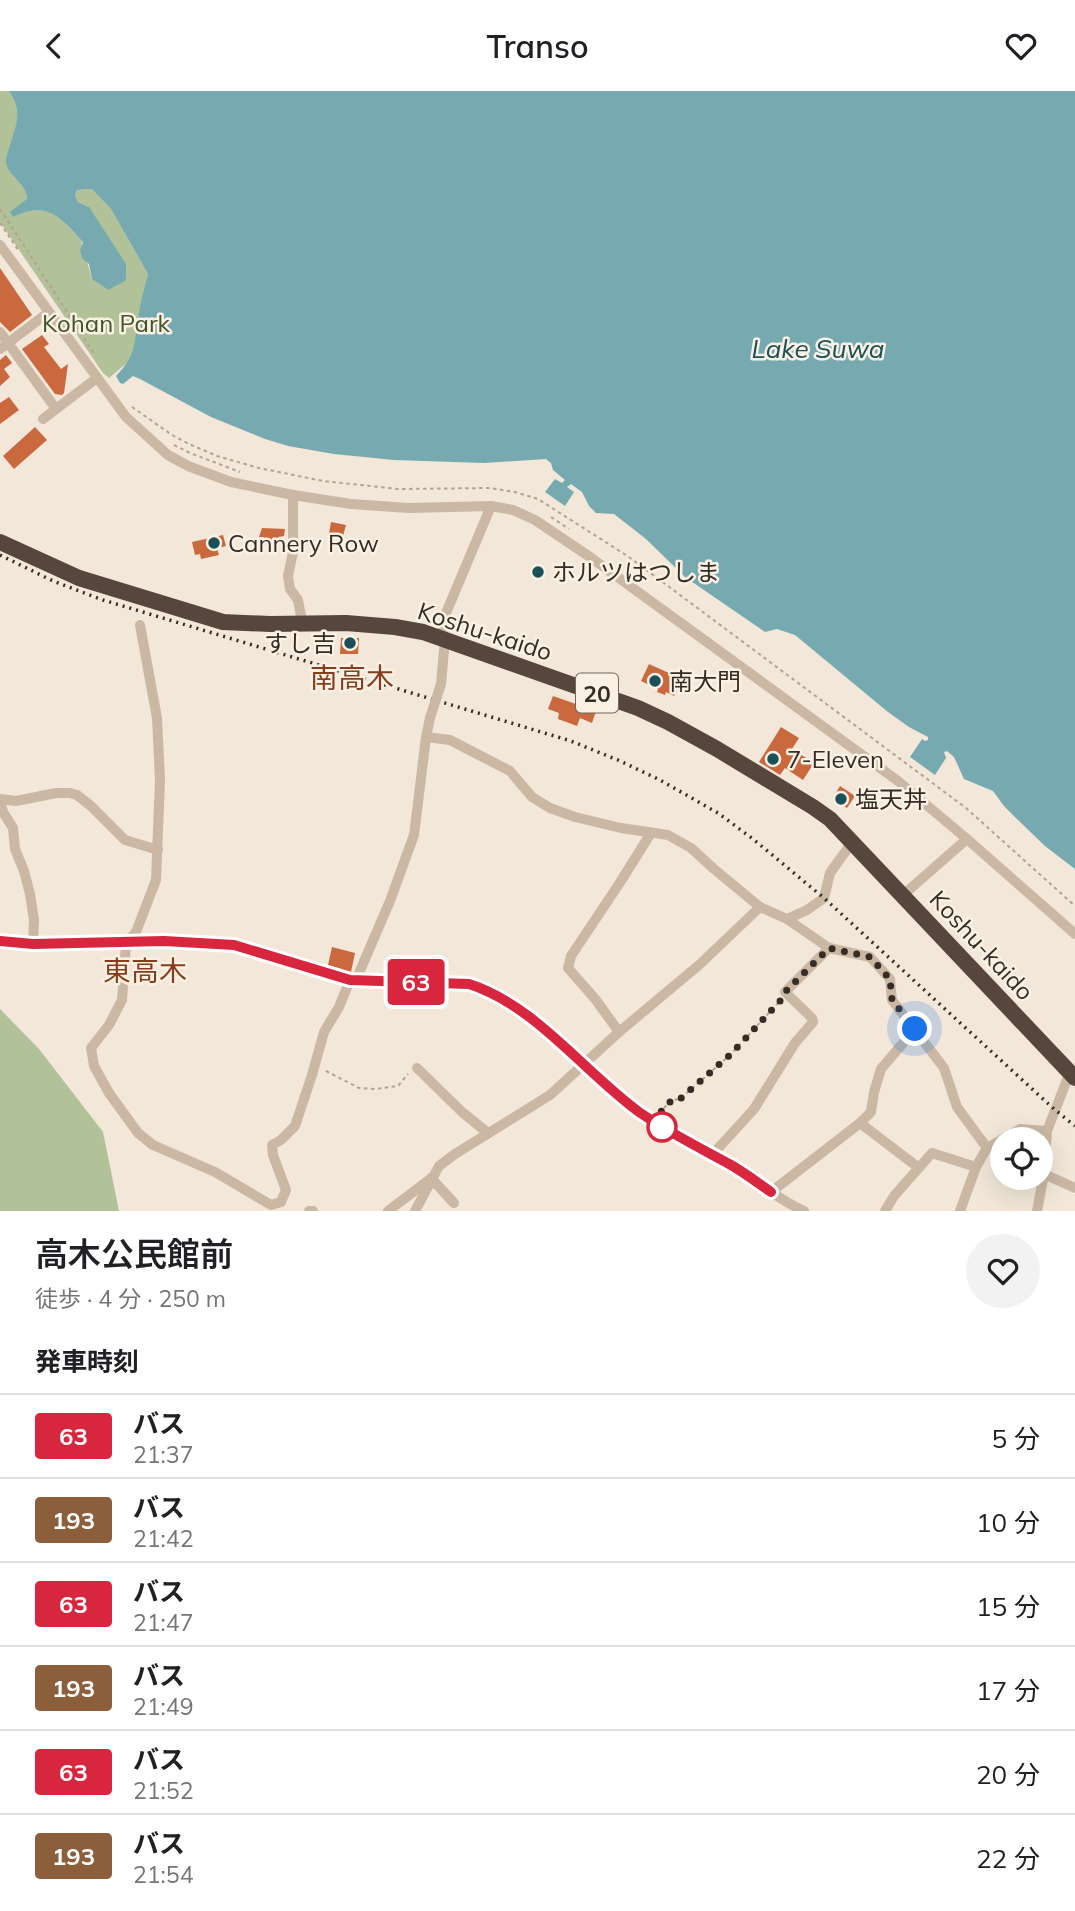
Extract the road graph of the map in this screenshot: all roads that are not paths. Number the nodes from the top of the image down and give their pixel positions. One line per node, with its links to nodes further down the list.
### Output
1 (0, 245): 2 (street)
2 (49, 312): 4 (street); 5 (street)
3 (0, 333): 4 (street)
4 (4, 346): 6 (street)
5 (97, 378): 6 (street); 8 (street)
6 (56, 409): 7 (street)
7 (43, 419)
8 (293, 495): 9 (street); 11 (street)
9 (491, 506): 13 (street); 17 (street)
10 (0, 542): 11 (highway, Koshu-kaido / 20)
11 (302, 622): 13 (highway, Koshu-kaido / 20)
12 (140, 625): 19 (street)
13 (445, 639): 14 (street, bridge); 18 (highway, Koshu-kaido / 20)
14 (426, 737): 16 (street); 28 (street)
15 (0, 800): 19 (street); 26 (street)
16 (651, 833): 21 (street); 30 (street)
17 (967, 839): 20 (street); 23 (street)
18 (853, 841): 20 (highway, Koshu-kaido / 20); 22 (street)
19 (158, 850): 25 (street)
20 (903, 894): 33 (highway, Koshu-kaido / 20)
21 (760, 907): 22 (street); 30 (street)
22 (788, 919): 27 (street)
23 (1075, 935)
24 (0, 941): 26 (street)
25 (127, 943): 26 (street); 28 (street); 48 (street)
26 (33, 944)
27 (829, 948): 29 (street); 39 (street)
28 (353, 980): 31 (street); 48 (street)
29 (915, 1029): 34 (street); 38 (street)
30 (620, 1032): 31 (street)
31 (584, 1065): 36 (street); 39 (street)
32 (417, 1068): 36 (street)
33 (1072, 1075): 35 (street)
34 (860, 1123): 41 (street); 46 (street)
35 (1048, 1127)
36 (488, 1133): 42 (street)
37 (990, 1146): 38 (street)
38 (986, 1148): 40 (street)
39 (712, 1155): 46 (street)
40 (976, 1167): 41 (street); 54 (street)
41 (919, 1168): 53 (street)
42 (431, 1178): 47 (street); 50 (street); 51 (street)
43 (1053, 1178): 44 (street)
44 (1075, 1188)
45 (1041, 1190): 55 (street)
46 (771, 1192): 49 (street)
47 (454, 1203)
48 (284, 1207)
49 (782, 1207): 52 (street)
50 (388, 1211)
51 (415, 1211)
52 (804, 1211)
53 (886, 1211)
54 (960, 1211)
55 (1037, 1211)

